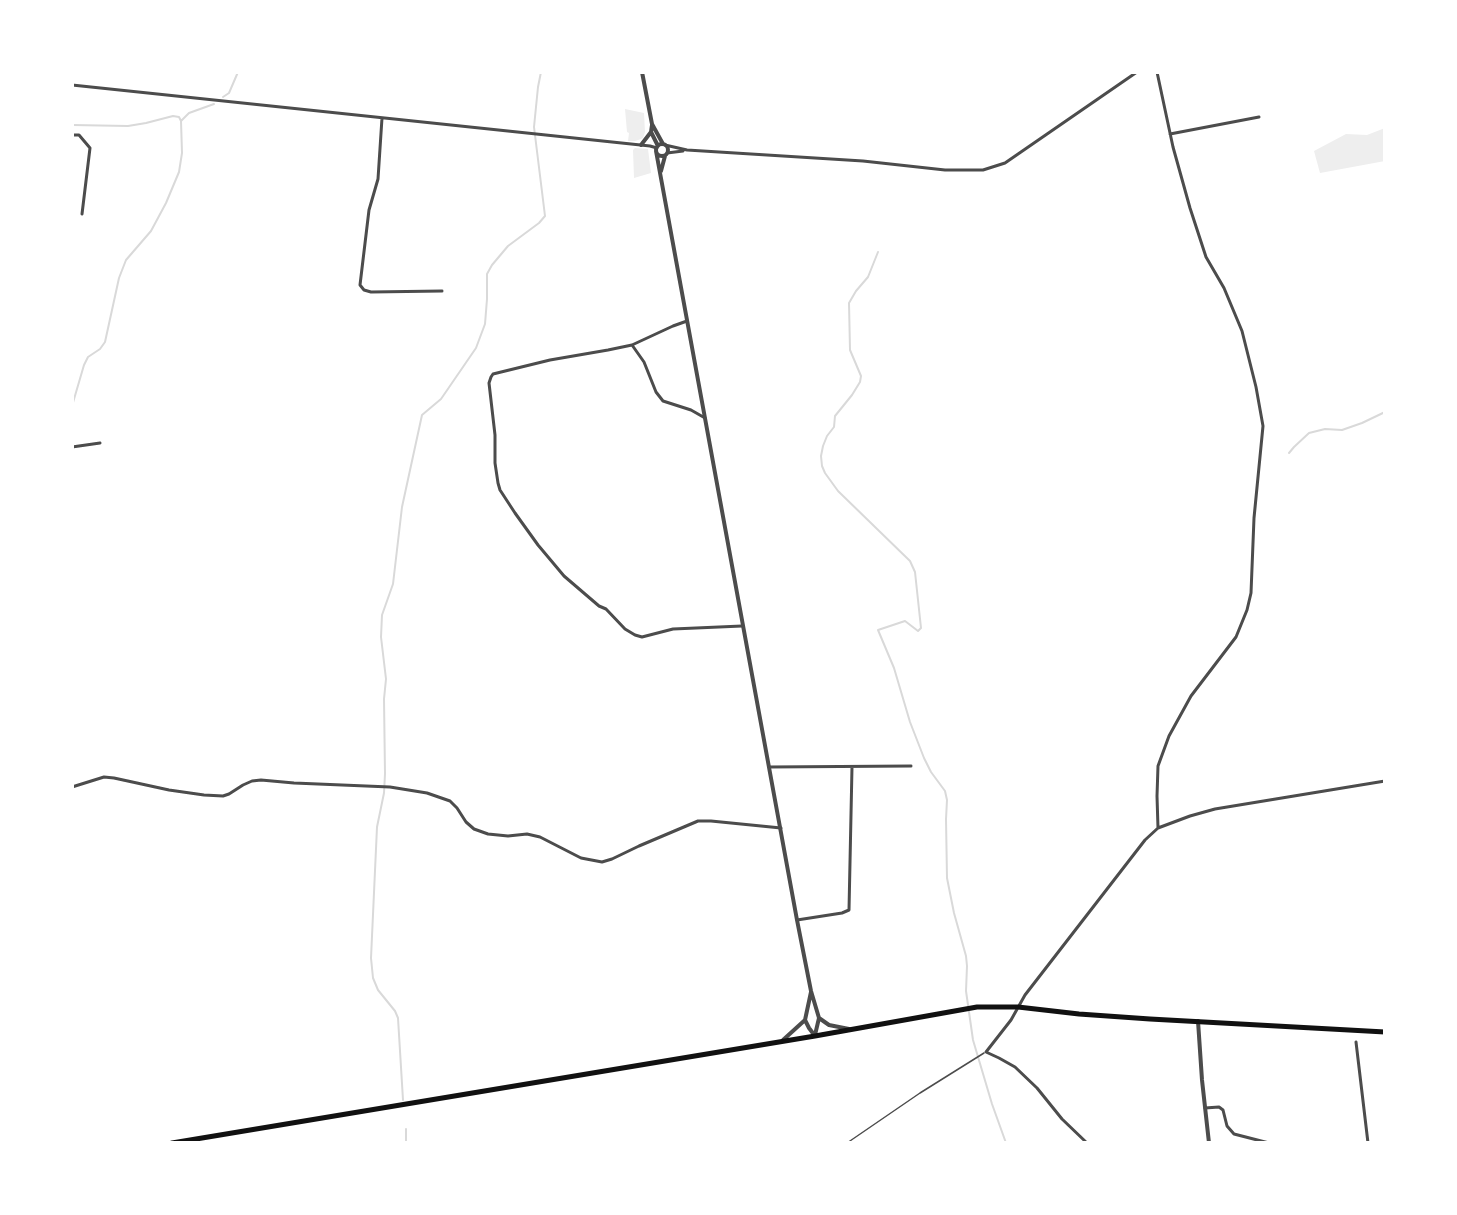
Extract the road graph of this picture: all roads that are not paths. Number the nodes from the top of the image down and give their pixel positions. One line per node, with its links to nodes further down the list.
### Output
1 (642, 72): 7 (street)
2 (1137, 72): 13 (street)
3 (1157, 72): 9 (street)
4 (72, 85): 6 (street)
5 (1259, 117): 9 (street)
6 (382, 118): 11 (street); 17 (street)
7 (652, 124): 8 (street); 12 (street)
8 (651, 132): 11 (street); 12 (street)
9 (1170, 134): 30 (street)
10 (72, 135): 16 (street)
11 (641, 145): 12 (street)
12 (660, 147): 13 (street); 14 (street); 14 (street); 15 (street)
13 (687, 150): 14 (street)
14 (666, 154): 15 (street)
15 (660, 174): 18 (street)
16 (82, 214)
17 (442, 291)
18 (687, 321): 19 (street); 20 (street)
19 (632, 345): 20 (street); 23 (street)
20 (705, 418): 23 (street)
21 (100, 443): 22 (street)
22 (72, 447)
23 (742, 626): 25 (street)
24 (911, 766): 26 (street)
25 (769, 767): 26 (street); 29 (street)
26 (852, 768): 31 (street)
27 (1385, 781): 30 (street)
28 (72, 787): 29 (street)
29 (781, 828): 31 (street)
30 (1158, 828): 33 (street)
31 (797, 920): 32 (street)
32 (811, 991): 34 (street); 35 (street)
33 (1018, 1006): 36 (main road); 37 (main road); 42 (street)
34 (819, 1018): 37 (street); 39 (street)
35 (805, 1020): 39 (street); 40 (street)
36 (1198, 1021): 38 (main road); 43 (street)
37 (851, 1029): 39 (main road)
38 (1385, 1032)
39 (815, 1036): 40 (main road)
40 (782, 1042): 44 (main road)
41 (1356, 1042): 49 (street)
42 (983, 1053): 45 (lane); 46 (street)
43 (1205, 1108): 47 (street); 48 (street)
44 (172, 1143)
45 (848, 1143)
46 (1087, 1143)
47 (1209, 1143)
48 (1269, 1143)
49 (1368, 1143)

